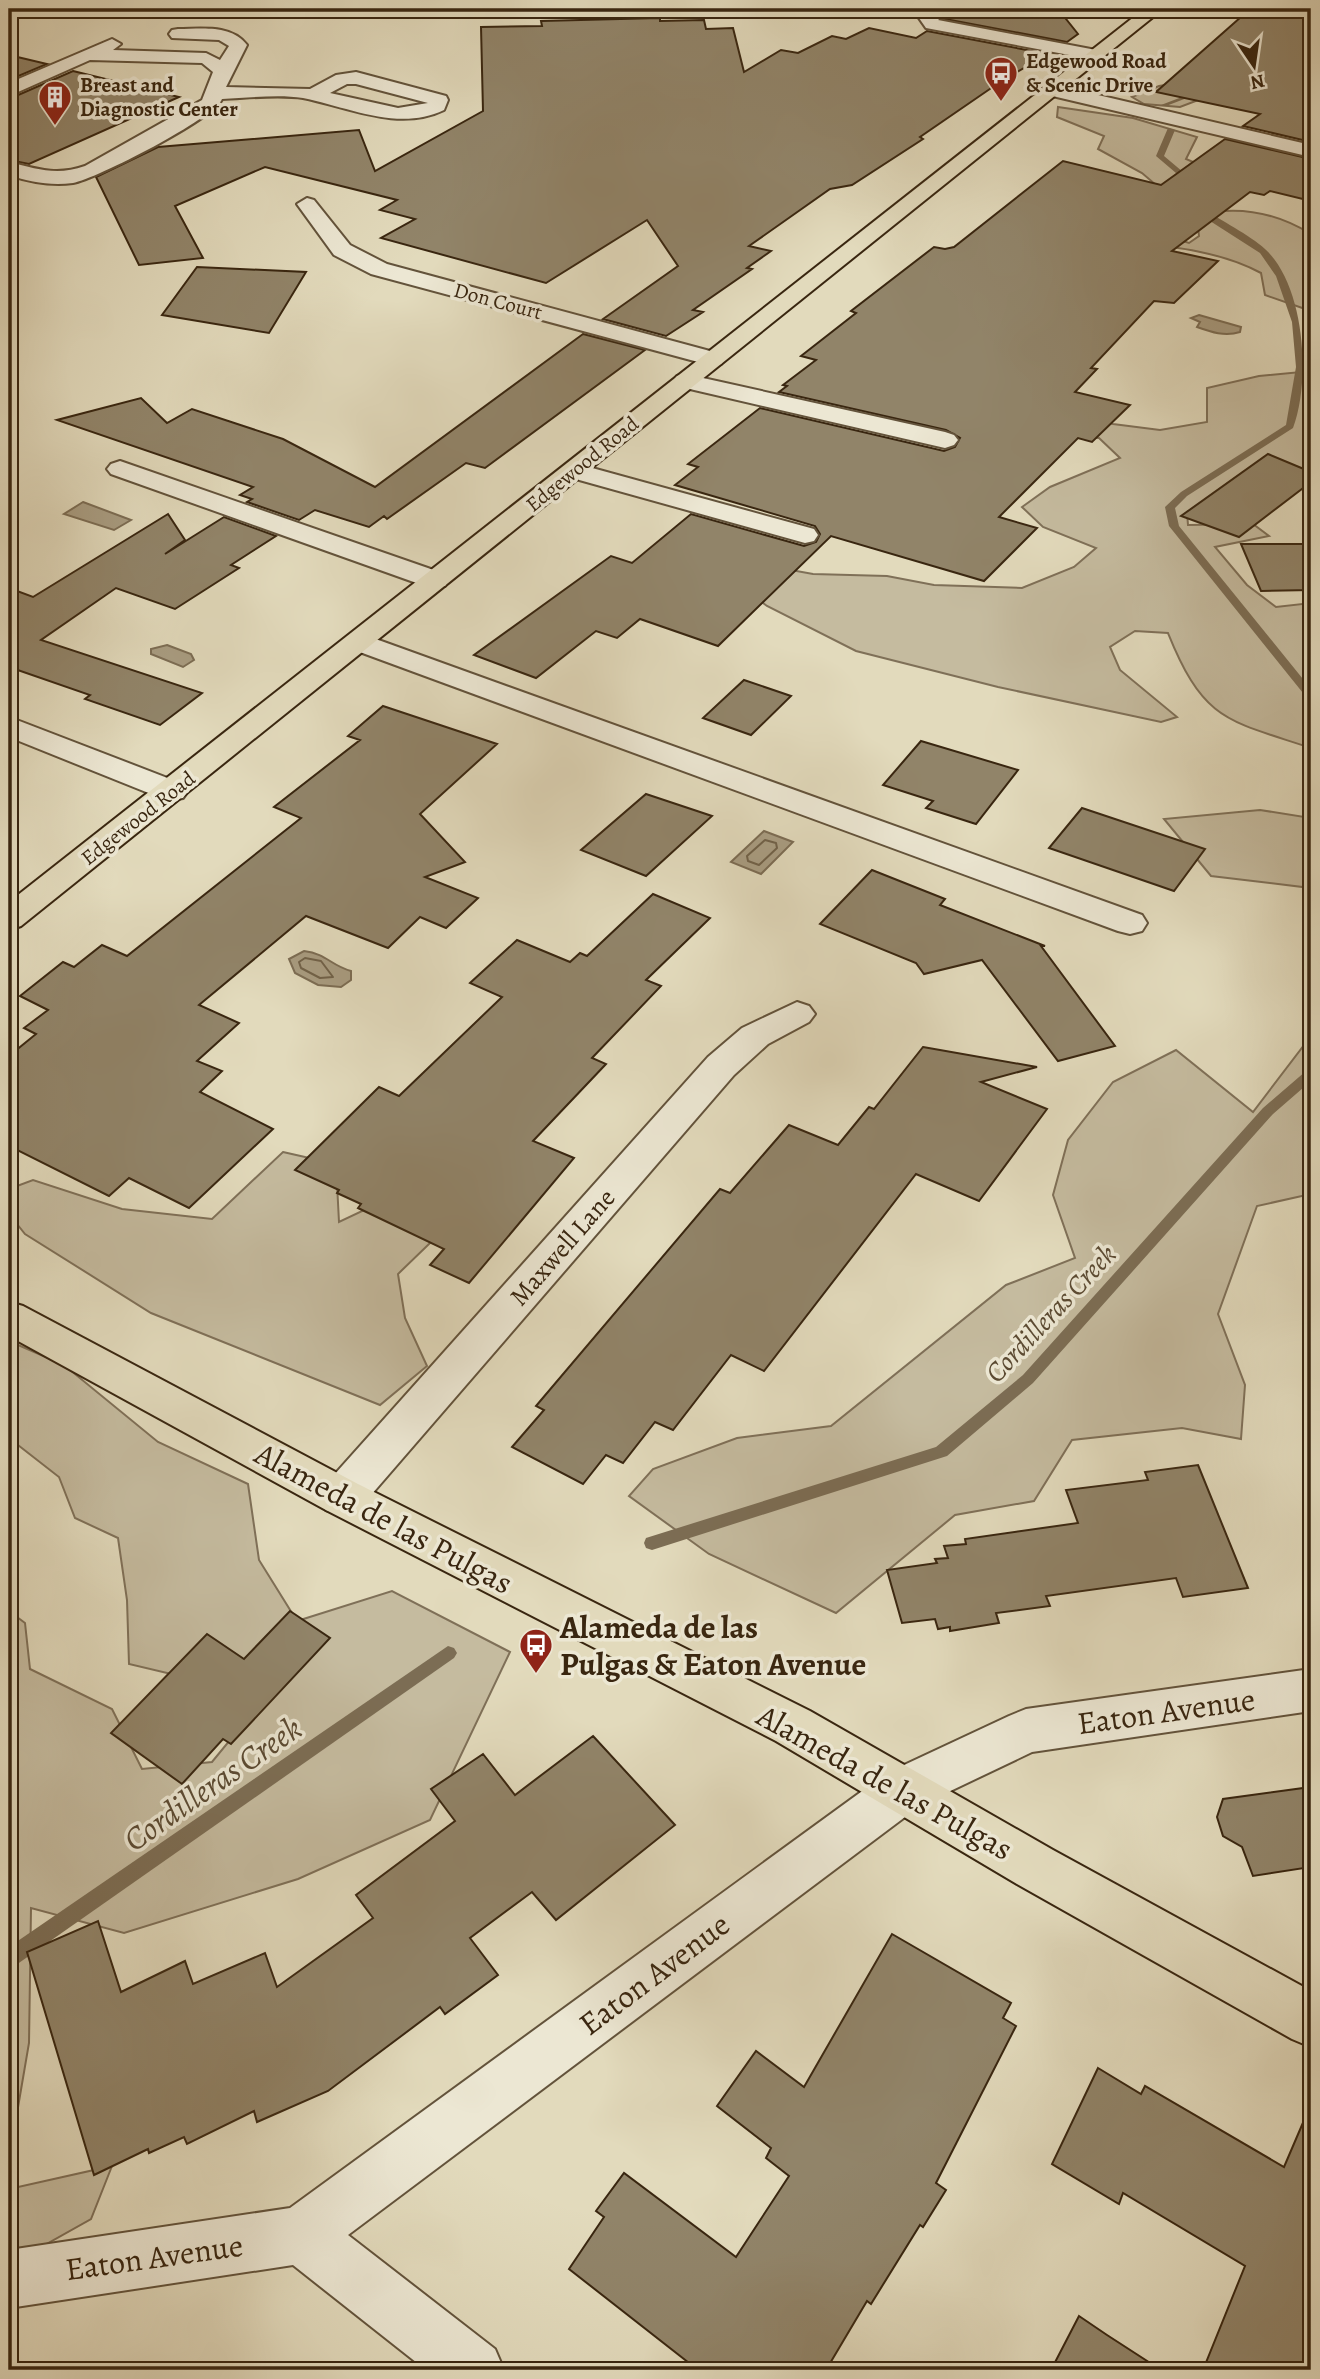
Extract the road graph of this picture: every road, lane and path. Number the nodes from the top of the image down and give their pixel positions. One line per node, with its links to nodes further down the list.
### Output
1 (115, 9): 2 (street)
2 (159, 9): 3 (street)
3 (437, 9)
4 (942, 9): 9 (street)
5 (1154, 9): 9 (main road, Edgewood Road)
6 (155, 34): 10 (street)
7 (132, 36): 8 (street)
8 (90, 55): 10 (street); 11 (street)
9 (1096, 55): 12 (main road, Edgewood Road)
10 (223, 71): 13 (street)
11 (9, 90)
12 (1051, 90): 15 (street); 18 (main road, Edgewood Road)
13 (215, 93): 14 (street); 16 (street)
14 (312, 95): 14 (street)
15 (1311, 151)
16 (9, 168)
17 (307, 204): 18 (street, Don Court)
18 (713, 359): 19 (main road, Edgewood Road)
19 (685, 381): 20 (street); 22 (main road, Edgewood Road)
20 (945, 440)
21 (120, 469): 24 (street)
22 (574, 471): 23 (street); 24 (main road, Edgewood Road)
23 (805, 535)
24 (435, 580): 25 (main road, Edgewood Road)
25 (359, 642): 27 (main road, Edgewood Road); 29 (street)
26 (9, 726): 27 (street)
27 (172, 791): 28 (main road, Edgewood Road)
28 (9, 919)
29 (1130, 923)
30 (797, 1014): 32 (street, Maxwell Lane)
31 (9, 1317): 32 (main road, Alameda de las Pulgas)
32 (342, 1497): 34 (main road, Alameda de las Pulgas)
33 (1311, 1690): 34 (street, Eaton Avenue)
34 (904, 1789): 35 (main road, Alameda de las Pulgas); 36 (street, Eaton Avenue)
35 (1311, 2020)
36 (302, 2235): 37 (street, Eaton Avenue); 38 (street)
37 (9, 2279)
38 (474, 2370)

